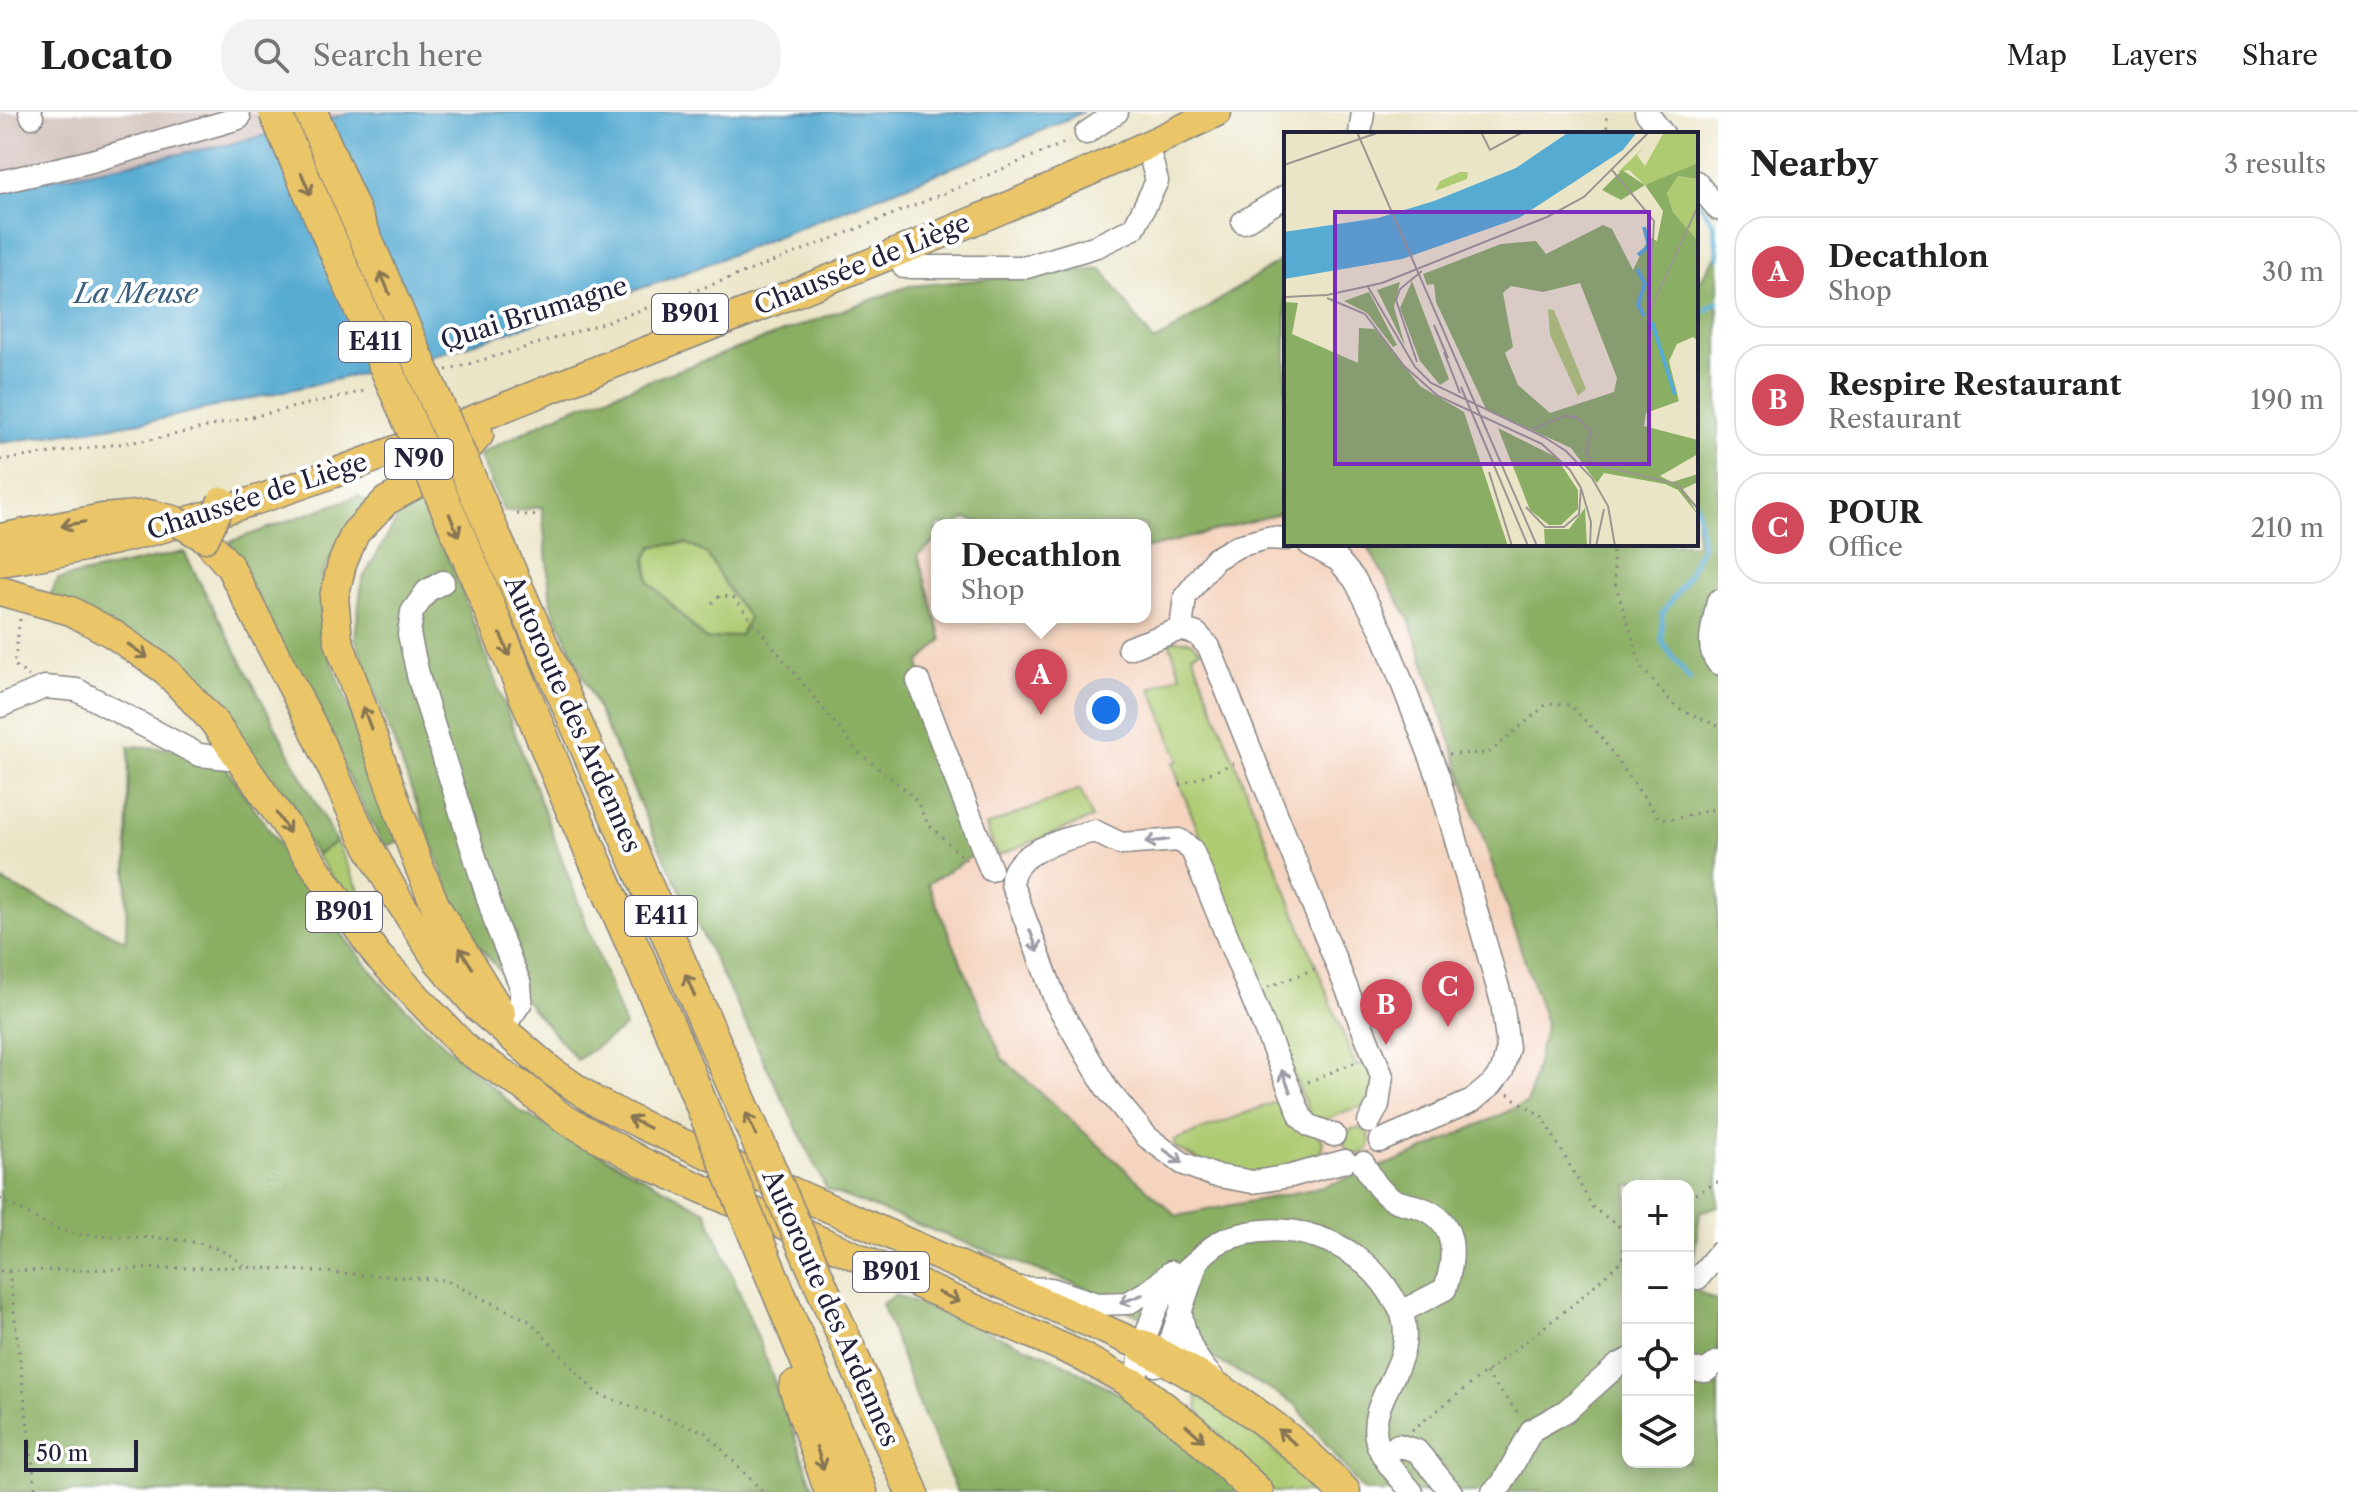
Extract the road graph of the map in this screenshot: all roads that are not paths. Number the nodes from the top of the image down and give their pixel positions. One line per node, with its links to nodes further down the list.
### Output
1 (275, 112): 44 (highway, Autoroute des Ardennes / E411, one-way to 44, bridge)
2 (297, 112): 7 (street)
3 (311, 112): 57 (highway, Autoroute des Ardennes / E411, one-way to 3, bridge)
4 (1117, 112): 9 (street)
5 (1217, 112): 10 (main road, Chaussée de Liège / N90)
6 (1646, 112): 8 (street)
7 (238, 115): 11 (street)
8 (1661, 132)
9 (1086, 133)
10 (1156, 149): 16 (main road, Chaussée de Liège / N90); 16 (street); 19 (main road, B901, bridge); 22 (main road, Chaussée de Liège / N90)
11 (0, 182)
12 (1698, 184): 14 (street)
13 (1284, 197): 15 (street)
14 (1718, 209)
15 (1243, 222)
16 (904, 267): 17 (main road, Chaussée de Liège / N90)
17 (479, 435): 24 (main road, Chaussée de Liège / N90); 35 (main road, B901, one-way to 17)
18 (0, 538): 19 (main road, B901, one-way to 18, bridge)
19 (205, 538): 23 (main road, B901)
20 (1284, 539): 28 (street)
21 (1313, 546): 38 (street)
22 (0, 562)
23 (222, 571): 36 (main road, B901); 37 (main road, B901)
24 (0, 576)
25 (443, 582): 35 (street)
26 (11, 593): 33 (main road, B901, one-way to 33)
27 (1718, 601): 30 (street)
28 (1181, 629): 29 (street); 38 (street)
29 (1129, 648)
30 (1718, 663)
31 (918, 681): 34 (street)
32 (0, 706): 33 (street)
33 (239, 759): 37 (main road, B901, one-way to 37)
34 (991, 870)
35 (507, 1022): 36 (main road, B901)
36 (523, 1047): 45 (main road, B901, one-way to 36)
37 (524, 1087): 52 (main road, B901, one-way to 52)
38 (1374, 1131): 39 (street); 40 (street)
39 (1334, 1135): 40 (street); 40 (street, one-way to 40)
40 (1354, 1162): 46 (street)
41 (1718, 1254): 43 (street)
42 (1198, 1260): 45 (street, one-way to 45); 46 (street); 47 (street); 48 (street)
43 (1698, 1278)
44 (765, 1280): 55 (highway, one-way to 55); 56 (highway, Autoroute des Ardennes / E411)
45 (1013, 1288): 48 (main road, B901)
46 (1401, 1312): 54 (street)
47 (1181, 1314): 48 (street); 53 (street)
48 (1154, 1352): 52 (street); 53 (highway, B901)
49 (1718, 1362): 51 (street)
50 (1622, 1363): 62 (street)
51 (1694, 1370)
52 (1134, 1385): 58 (highway, B901, one-way to 58)
53 (1231, 1395): 59 (highway, B901, one-way to 53)
54 (1391, 1451): 60 (street); 61 (street)
55 (831, 1492)
56 (861, 1492)
57 (912, 1492)
58 (1257, 1492)
59 (1344, 1492)
60 (1412, 1492)
61 (1451, 1492)
62 (1493, 1492)

